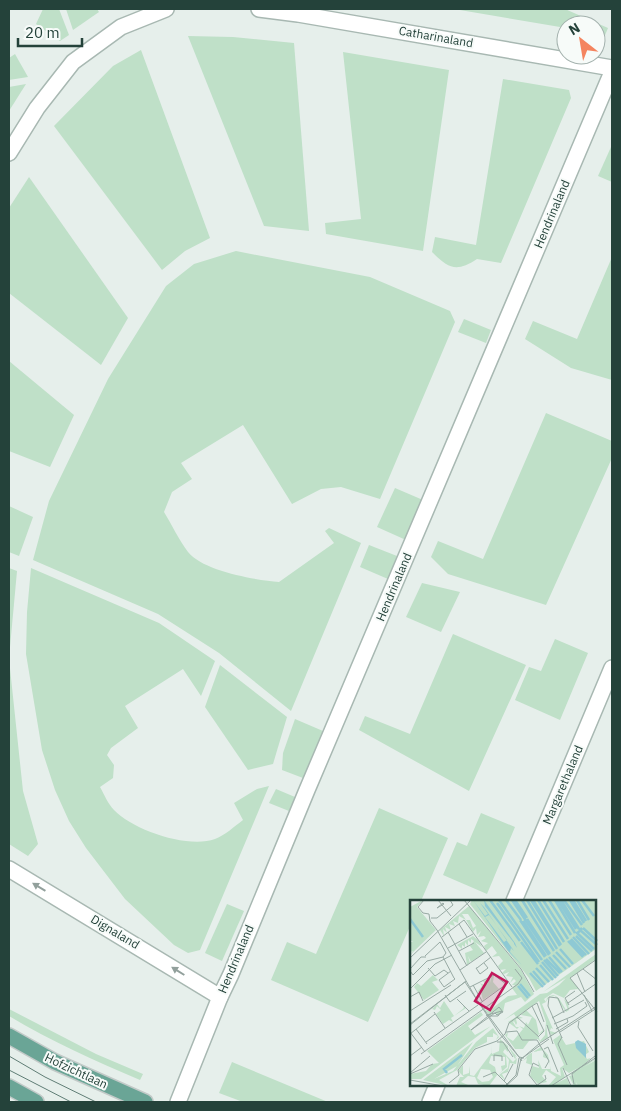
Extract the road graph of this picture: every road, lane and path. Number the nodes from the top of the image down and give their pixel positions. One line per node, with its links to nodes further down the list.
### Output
1 (166, 9): 4 (street)
2 (259, 9): 3 (street, Catharinaland)
3 (612, 70): 8 (street, Hendrinaland)
4 (9, 153)
5 (612, 668): 7 (street, Margarethaland)
6 (9, 869): 8 (street, Dignaland, one-way to 6)
7 (514, 900)
8 (220, 997): 14 (street, Hendrinaland)
9 (9, 1036): 13 (main road, Hofzichtlaan)
10 (437, 1086): 15 (street)
11 (9, 1087): 12 (main road)
12 (36, 1102)
13 (145, 1102)
14 (178, 1102)
15 (430, 1102)

